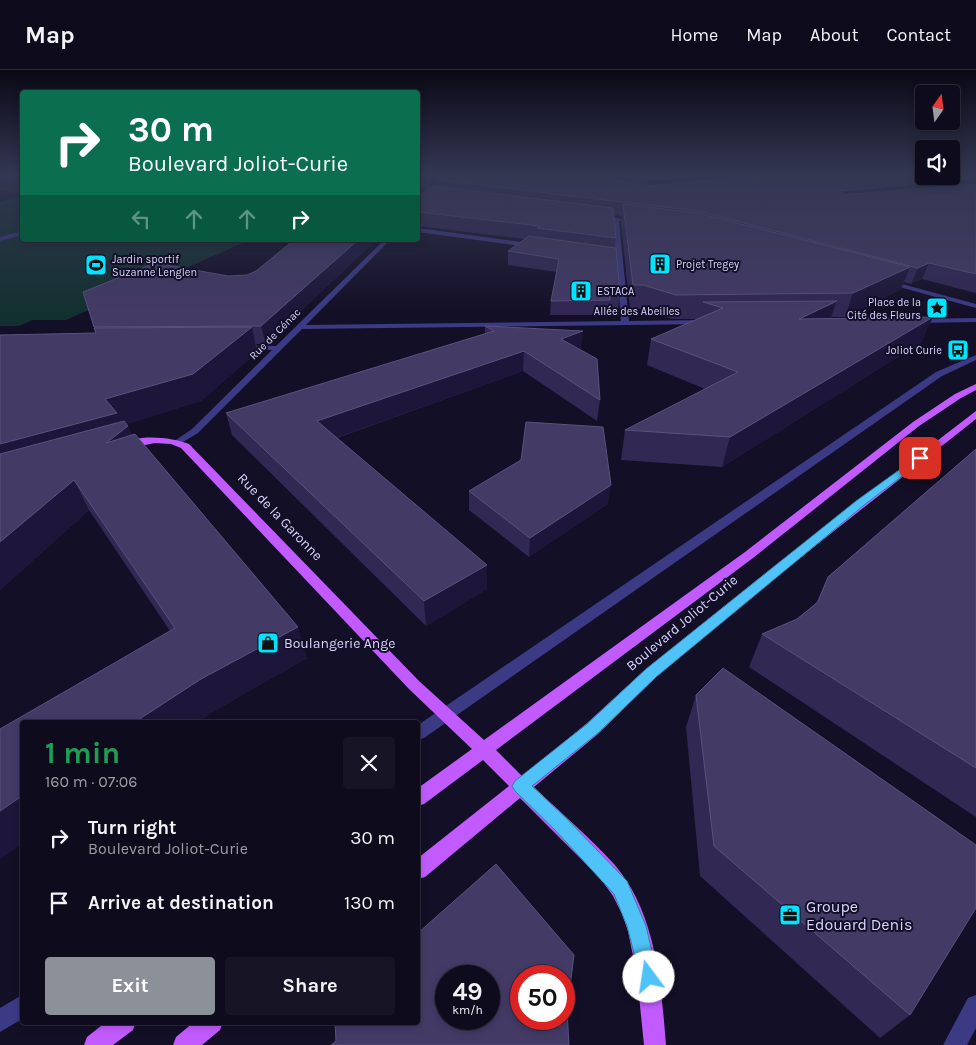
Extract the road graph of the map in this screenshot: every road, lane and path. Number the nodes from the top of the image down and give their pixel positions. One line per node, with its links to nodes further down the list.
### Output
1 (616, 220): 10 (street)
2 (628, 220): 3 (street)
3 (640, 222)
4 (420, 230): 8 (street)
5 (20, 234): 6 (street)
6 (0, 239)
7 (386, 242): 17 (street, Rue de Cénac)
8 (542, 247)
9 (610, 256): 10 (street)
10 (620, 258): 15 (street)
11 (875, 278): 12 (street)
12 (976, 306)
13 (976, 320): 14 (street)
14 (908, 321)
15 (625, 322): 16 (street, Allée des Abeilles); 17 (street, Allée des Abeilles)
16 (714, 322)
17 (299, 326): 19 (street, Rue de Cénac)
18 (232, 347): 19 (street)
19 (277, 348): 23 (street, Rue de Cénac)
20 (976, 357): 25 (street)
21 (976, 387): 27 (main road, Boulevard Joliot-Curie)
22 (976, 414): 28 (main road, Boulevard Joliot-Curie)
23 (178, 442): 24 (main road); 25 (main road, Rue de la Garonne)
24 (110, 450)
25 (444, 714): 26 (street); 27 (main road, Rue de la Garonne)
26 (420, 732)
27 (483, 749): 28 (main road, Rue de la Garonne); 29 (main road, Boulevard Joliot-Curie)
28 (520, 786): 30 (main road, Boulevard Joliot-Curie); 38 (main road)
29 (420, 796)
30 (420, 868)
31 (976, 1006): 39 (street)
32 (20, 1007): 33 (street)
33 (0, 1021)
34 (121, 1025): 36 (main road)
35 (208, 1025): 37 (main road)
36 (95, 1045)
37 (184, 1045)
38 (656, 1045)
39 (954, 1045)

